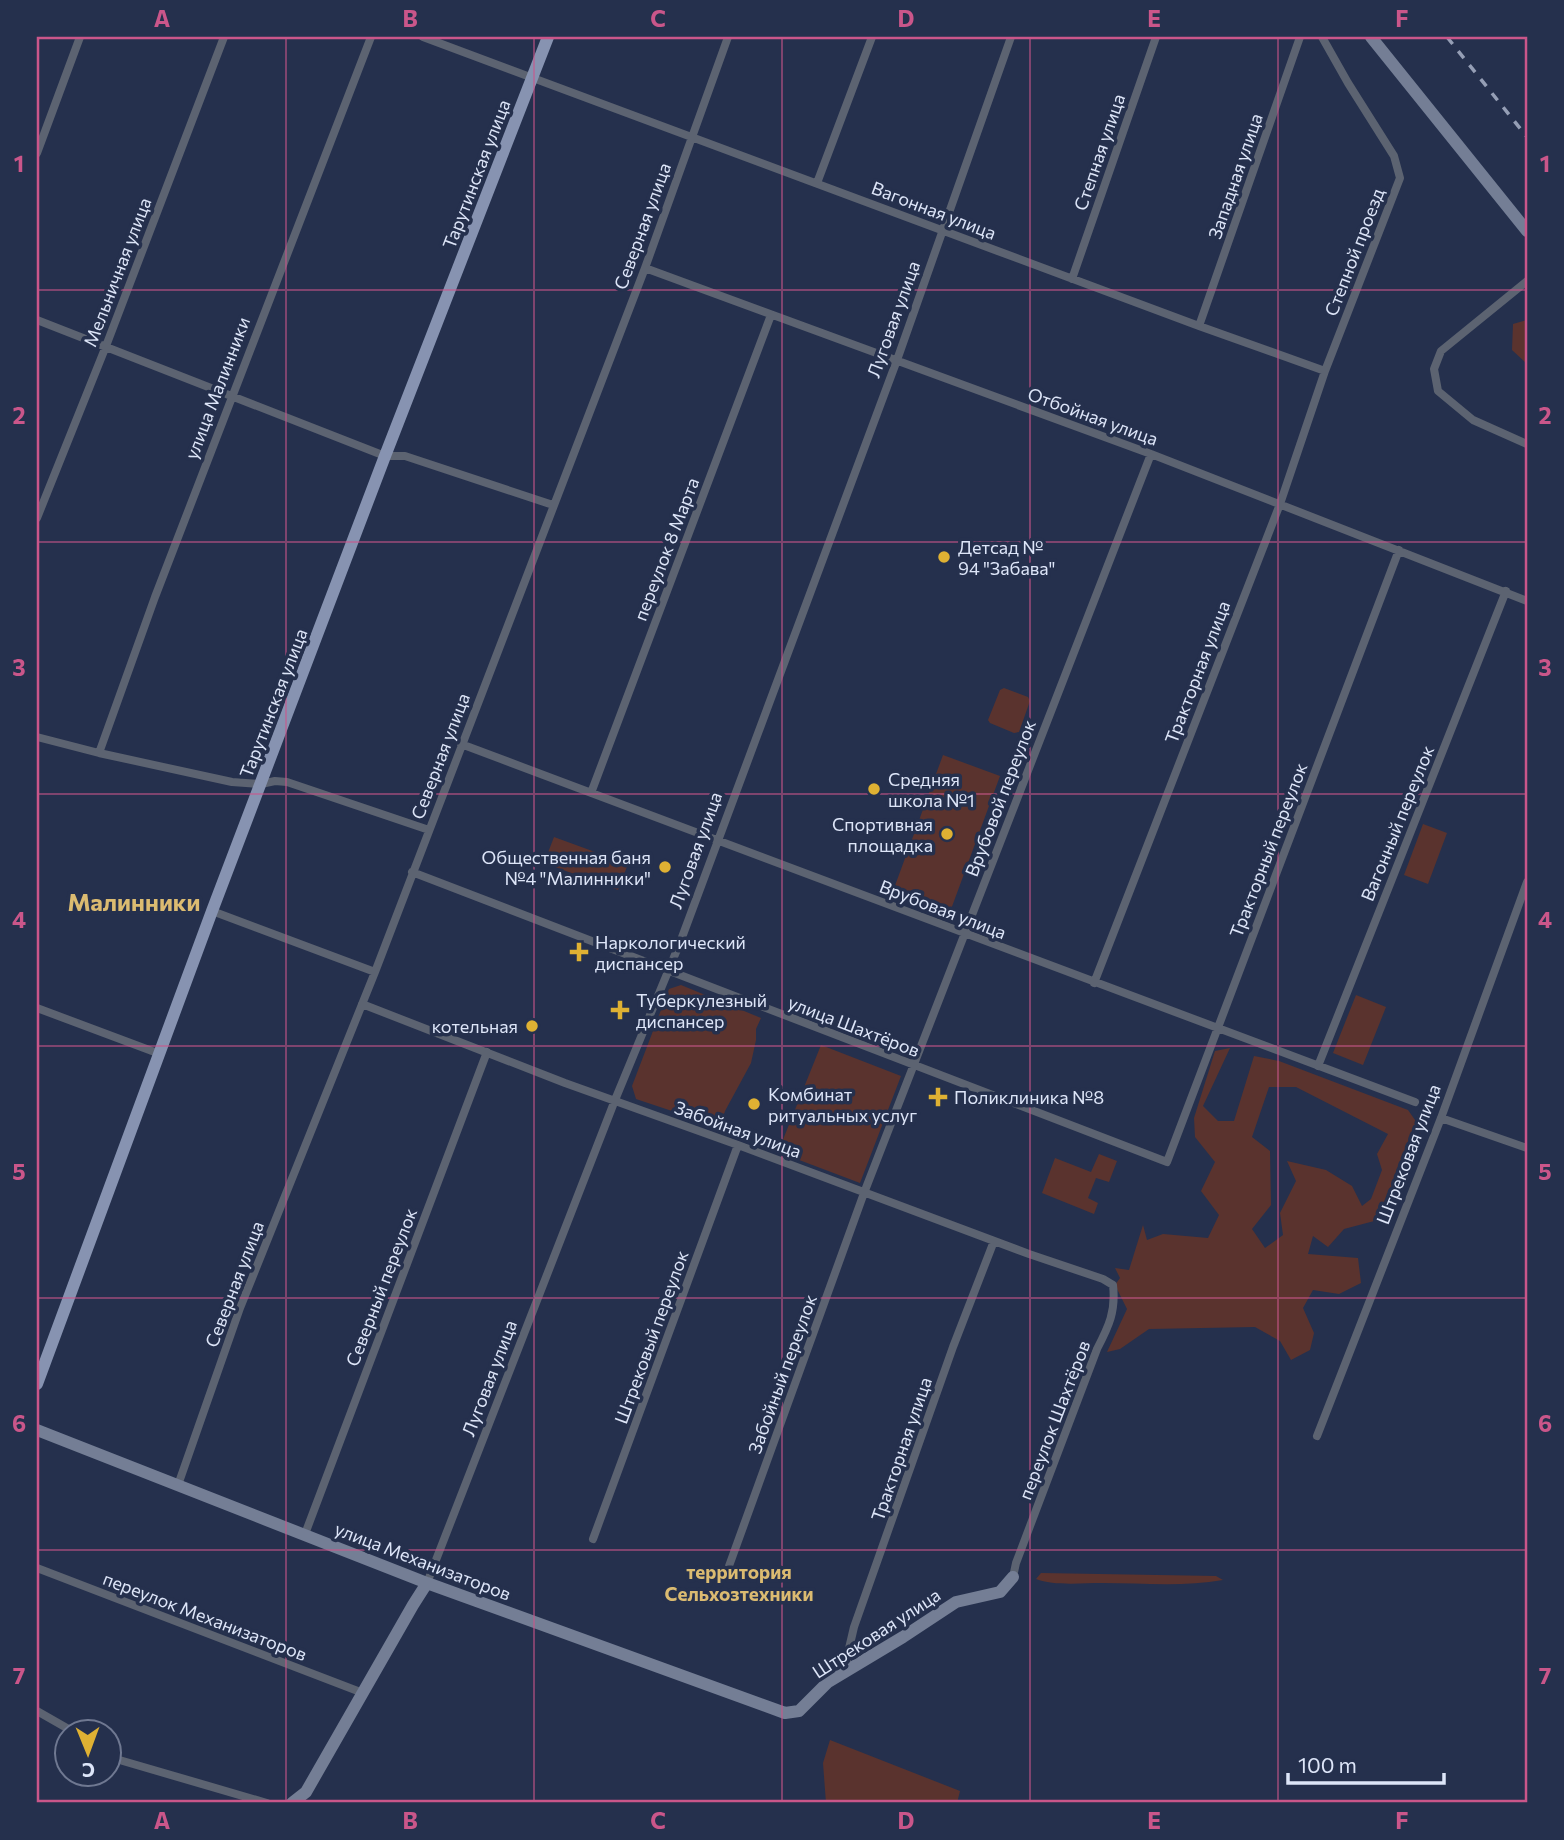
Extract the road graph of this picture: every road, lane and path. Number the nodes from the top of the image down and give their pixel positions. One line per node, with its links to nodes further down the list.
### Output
1 (80, 37): 15 (street)
2 (224, 37): 25 (street, Мельничная улица)
3 (371, 37): 28 (street, улица Малинники)
4 (423, 37): 13 (street, Вагонная улица)
5 (548, 37): 13 (main road, Тарутинская улица)
6 (728, 37): 14 (street, Северная улица)
7 (872, 37): 16 (street)
8 (1011, 37): 17 (street, Луговая улица)
9 (1156, 37): 20 (street, Степная улица)
10 (1300, 37): 24 (street, Западная улица)
11 (1322, 37): 27 (street, Степной проезд)
12 (1371, 37): 18 (street)
13 (533, 76): 14 (street, Вагонная улица); 31 (main road, Тарутинская улица)
14 (691, 136): 16 (street, Вагонная улица); 19 (street, Северная улица)
15 (37, 153)
16 (817, 183): 17 (street, Вагонная улица)
17 (943, 230): 20 (street, Вагонная улица); 26 (street, Луговая улица)
18 (1527, 231)
19 (645, 268): 22 (street, Отбойная улица); 33 (street, Северная улица)
20 (1072, 279): 24 (street, Вагонная улица)
21 (1527, 281): 29 (street)
22 (771, 315): 26 (street, Отбойная улица); 42 (street, переулок 8 Марта)
23 (37, 320): 25 (street)
24 (1199, 326): 27 (street, Вагонная улица)
25 (106, 346): 28 (street); 34 (street, Мельничная улица)
26 (897, 360): 30 (street, Отбойная улица); 44 (street, Луговая улица)
27 (1325, 371): 32 (street, Тракторная улица)
28 (231, 395): 31 (street); 40 (street, улица Малинники)
29 (1527, 444)
30 (1151, 454): 32 (street, Отбойная улица); 48 (street, Врубовой переулок)
31 (385, 456): 33 (street); 41 (main road, Тарутинская улица)
32 (1280, 504): 35 (street, Отбойная улица); 51 (street, Тракторная улица)
33 (553, 505): 39 (street, Северная улица)
34 (37, 518)
35 (1399, 550): 36 (street, Отбойная улица); 54 (street, Тракторный переулок)
36 (1506, 592): 37 (street, Отбойная улица); 58 (street, Вагонный переулок)
37 (1527, 601)
38 (37, 737): 40 (street)
39 (461, 744): 42 (street, Врубовая улица); 43 (street, Северная улица)
40 (99, 753): 41 (street)
41 (261, 784): 43 (street); 47 (main road, Тарутинская улица)
42 (591, 793): 44 (street, Врубовая улица)
43 (429, 830): 45 (street, Северная улица)
44 (716, 841): 48 (street, Врубовая улица); 49 (street, Луговая улица)
45 (412, 872): 49 (street, улица Шахтёров); 50 (street, Северная улица)
46 (1527, 882): 61 (street, Штрековая улица)
47 (212, 911): 50 (street); 56 (main road, Тарутинская улица)
48 (964, 934): 51 (street, Врубовая улица); 57 (street, Врубовой переулок)
49 (668, 971): 57 (street, улица Шахтёров); 59 (street, Луговая улица)
50 (375, 972): 52 (street, Северная улица)
51 (1094, 983): 54 (street, Врубовая улица)
52 (362, 1004): 55 (street, Забойная улица); 71 (street, Северная улица)
53 (37, 1008): 56 (street)
54 (1217, 1027): 58 (street, Врубовая улица); 64 (street, Тракторный переулок)
55 (487, 1052): 59 (street, Забойная улица); 72 (street, Северный переулок)
56 (160, 1054): 68 (main road, Тарутинская улица)
57 (914, 1066): 64 (street, улица Шахтёров); 65 (street, Врубовой переулок)
58 (1318, 1066): 60 (street, Врубовая улица)
59 (615, 1100): 62 (street, Забойная улица); 77 (street, Луговая улица)
60 (1415, 1102)
61 (1441, 1118): 63 (street); 70 (street, Штрековая улица)
62 (738, 1145): 65 (street, Забойная улица); 73 (street, Штрековый переулок)
63 (1527, 1148)
64 (1167, 1163)
65 (864, 1193): 66 (street, Забойная улица); 74 (street, Забойный переулок)
66 (994, 1241): 67 (street, Забойная улица); 78 (street, Тракторная улица)
67 (1103, 1279): 76 (street, переулок Шахтёров)
68 (37, 1384)
69 (37, 1430): 71 (street, улица Механизаторов)
70 (1317, 1436)
71 (178, 1485): 72 (street, улица Механизаторов)
72 (304, 1534): 77 (street, улица Механизаторов)
73 (593, 1539)
74 (729, 1566)
75 (37, 1568): 79 (street, переулок Механизаторов)
76 (1013, 1577): 78 (street, Штрековая улица)
77 (427, 1583): 79 (street, Луговая улица); 80 (street, улица Механизаторов)
78 (846, 1669): 80 (street, Штрековая улица)
79 (363, 1693): 83 (street, Луговая улица)
80 (799, 1711)
81 (122, 1761): 82 (street)
82 (267, 1803)
83 (292, 1803)

